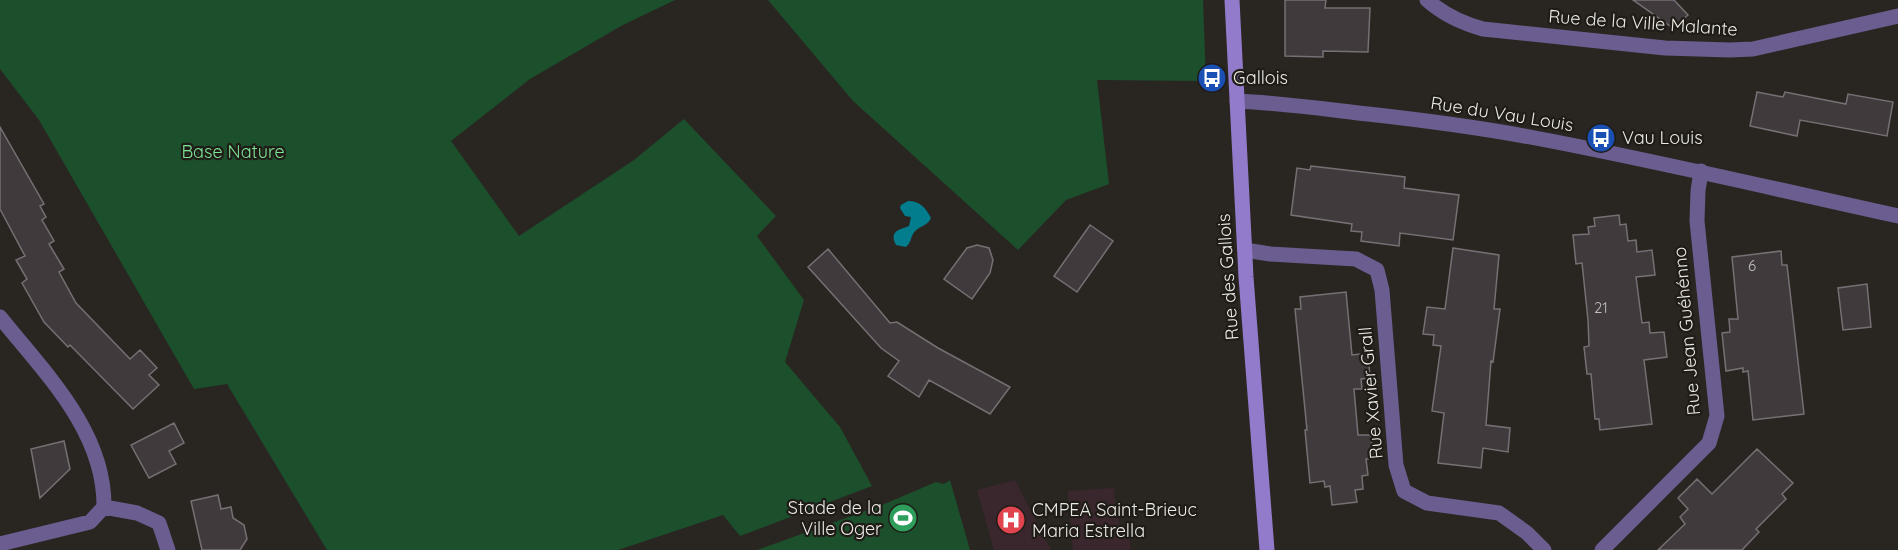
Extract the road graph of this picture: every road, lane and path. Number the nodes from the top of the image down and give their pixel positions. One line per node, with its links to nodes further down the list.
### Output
1 (1232, 0): 4 (main road, Rue des Gallois)
2 (1426, 0): 3 (street, Rue de la Ville Malante)
3 (1898, 16)
4 (1237, 101): 5 (street, Rue du Vau Louis); 7 (main road, Rue des Gallois)
5 (1701, 171): 6 (street, Rue du Vau Louis); 14 (street, Rue Jean Guéhénno)
6 (1898, 216)
7 (1245, 250): 12 (main road, Rue des Gallois); 13 (street, Rue Xavier Grall)
8 (0, 317): 9 (street)
9 (104, 507): 10 (street); 11 (street)
10 (0, 544)
11 (168, 550)
12 (1267, 550)
13 (1544, 550)
14 (1602, 550)

